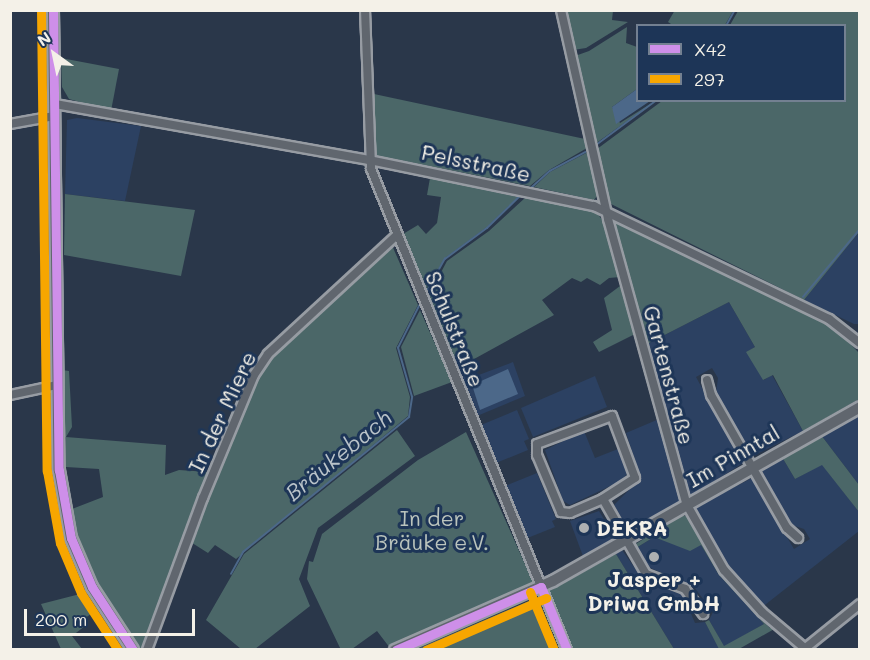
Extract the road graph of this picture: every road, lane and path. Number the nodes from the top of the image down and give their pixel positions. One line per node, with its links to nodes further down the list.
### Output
1 (53, 10): 4 (main road)
2 (365, 10): 7 (street, Schulstraße)
3 (561, 10): 8 (street, Gartenstraße)
4 (54, 104): 5 (main road); 7 (street, Pelsstraße)
5 (54, 116): 6 (street); 12 (main road)
6 (10, 124)
7 (369, 160): 8 (street, Pelsstraße); 9 (street, Schulstraße)
8 (606, 210): 10 (street, Pelsstraße); 17 (street, Gartenstraße)
9 (397, 235): 20 (street, Schulstraße); 25 (street, In der Miere)
10 (858, 338)
11 (707, 380): 15 (street)
12 (57, 386): 13 (street); 24 (main road)
13 (10, 395)
14 (860, 407): 15 (main road, Im Pinntal)
15 (752, 467): 17 (main road, Im Pinntal); 18 (street)
16 (603, 498): 16 (street); 19 (street)
17 (687, 506): 19 (main road, Im Pinntal); 23 (street, Gartenstraße)
18 (798, 537)
19 (626, 540): 20 (main road, Im Pinntal); 22 (street)
20 (541, 587): 26 (main road, Im Pinntal); 27 (street, Schulstraße)
21 (860, 604): 23 (street)
22 (702, 614)
23 (805, 649)
24 (133, 650)
25 (147, 650)
26 (395, 650)
27 (567, 650)

